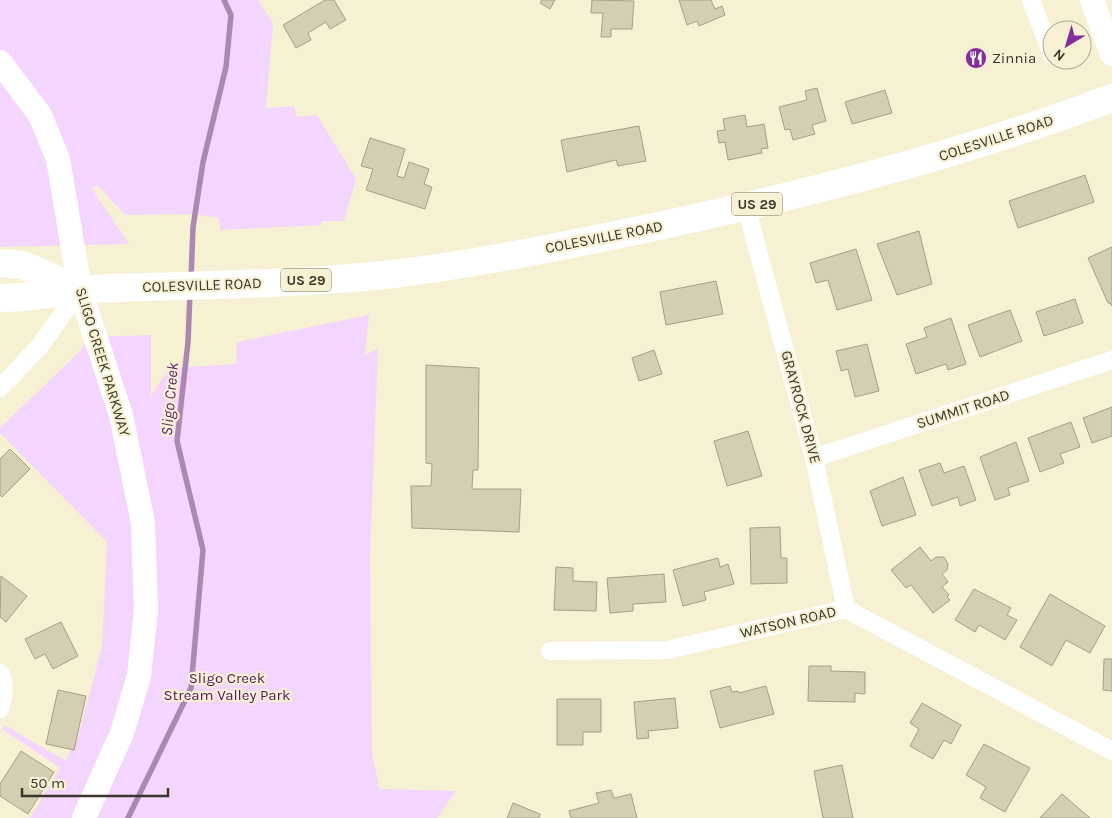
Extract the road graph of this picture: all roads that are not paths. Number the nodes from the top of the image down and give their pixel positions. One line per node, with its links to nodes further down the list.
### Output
1 (1031, 0): 3 (street)
2 (1092, 0): 4 (street)
3 (1042, 29)
4 (1112, 54)
5 (0, 62): 9 (street, SLIGO CREEK PARKWAY)
6 (1112, 98): 7 (highway, COLESVILLE ROAD / US 29)
7 (746, 207): 9 (highway, COLESVILLE ROAD / US 29); 13 (street, GRAYROCK DRIVE)
8 (0, 263): 9 (highway, COLESVILLE ROAD / US 29)
9 (80, 290): 10 (highway, COLESVILLE ROAD / US 29); 12 (street); 19 (street, SLIGO CREEK PARKWAY)
10 (0, 298)
11 (1112, 360): 13 (street, SUMMIT ROAD)
12 (0, 388)
13 (814, 458): 14 (street, GRAYROCK DRIVE)
14 (846, 609): 15 (street, WATSON ROAD); 18 (street, WATSON ROAD)
15 (550, 651)
16 (0, 673): 17 (street)
17 (0, 710)
18 (1112, 751)
19 (84, 818)

